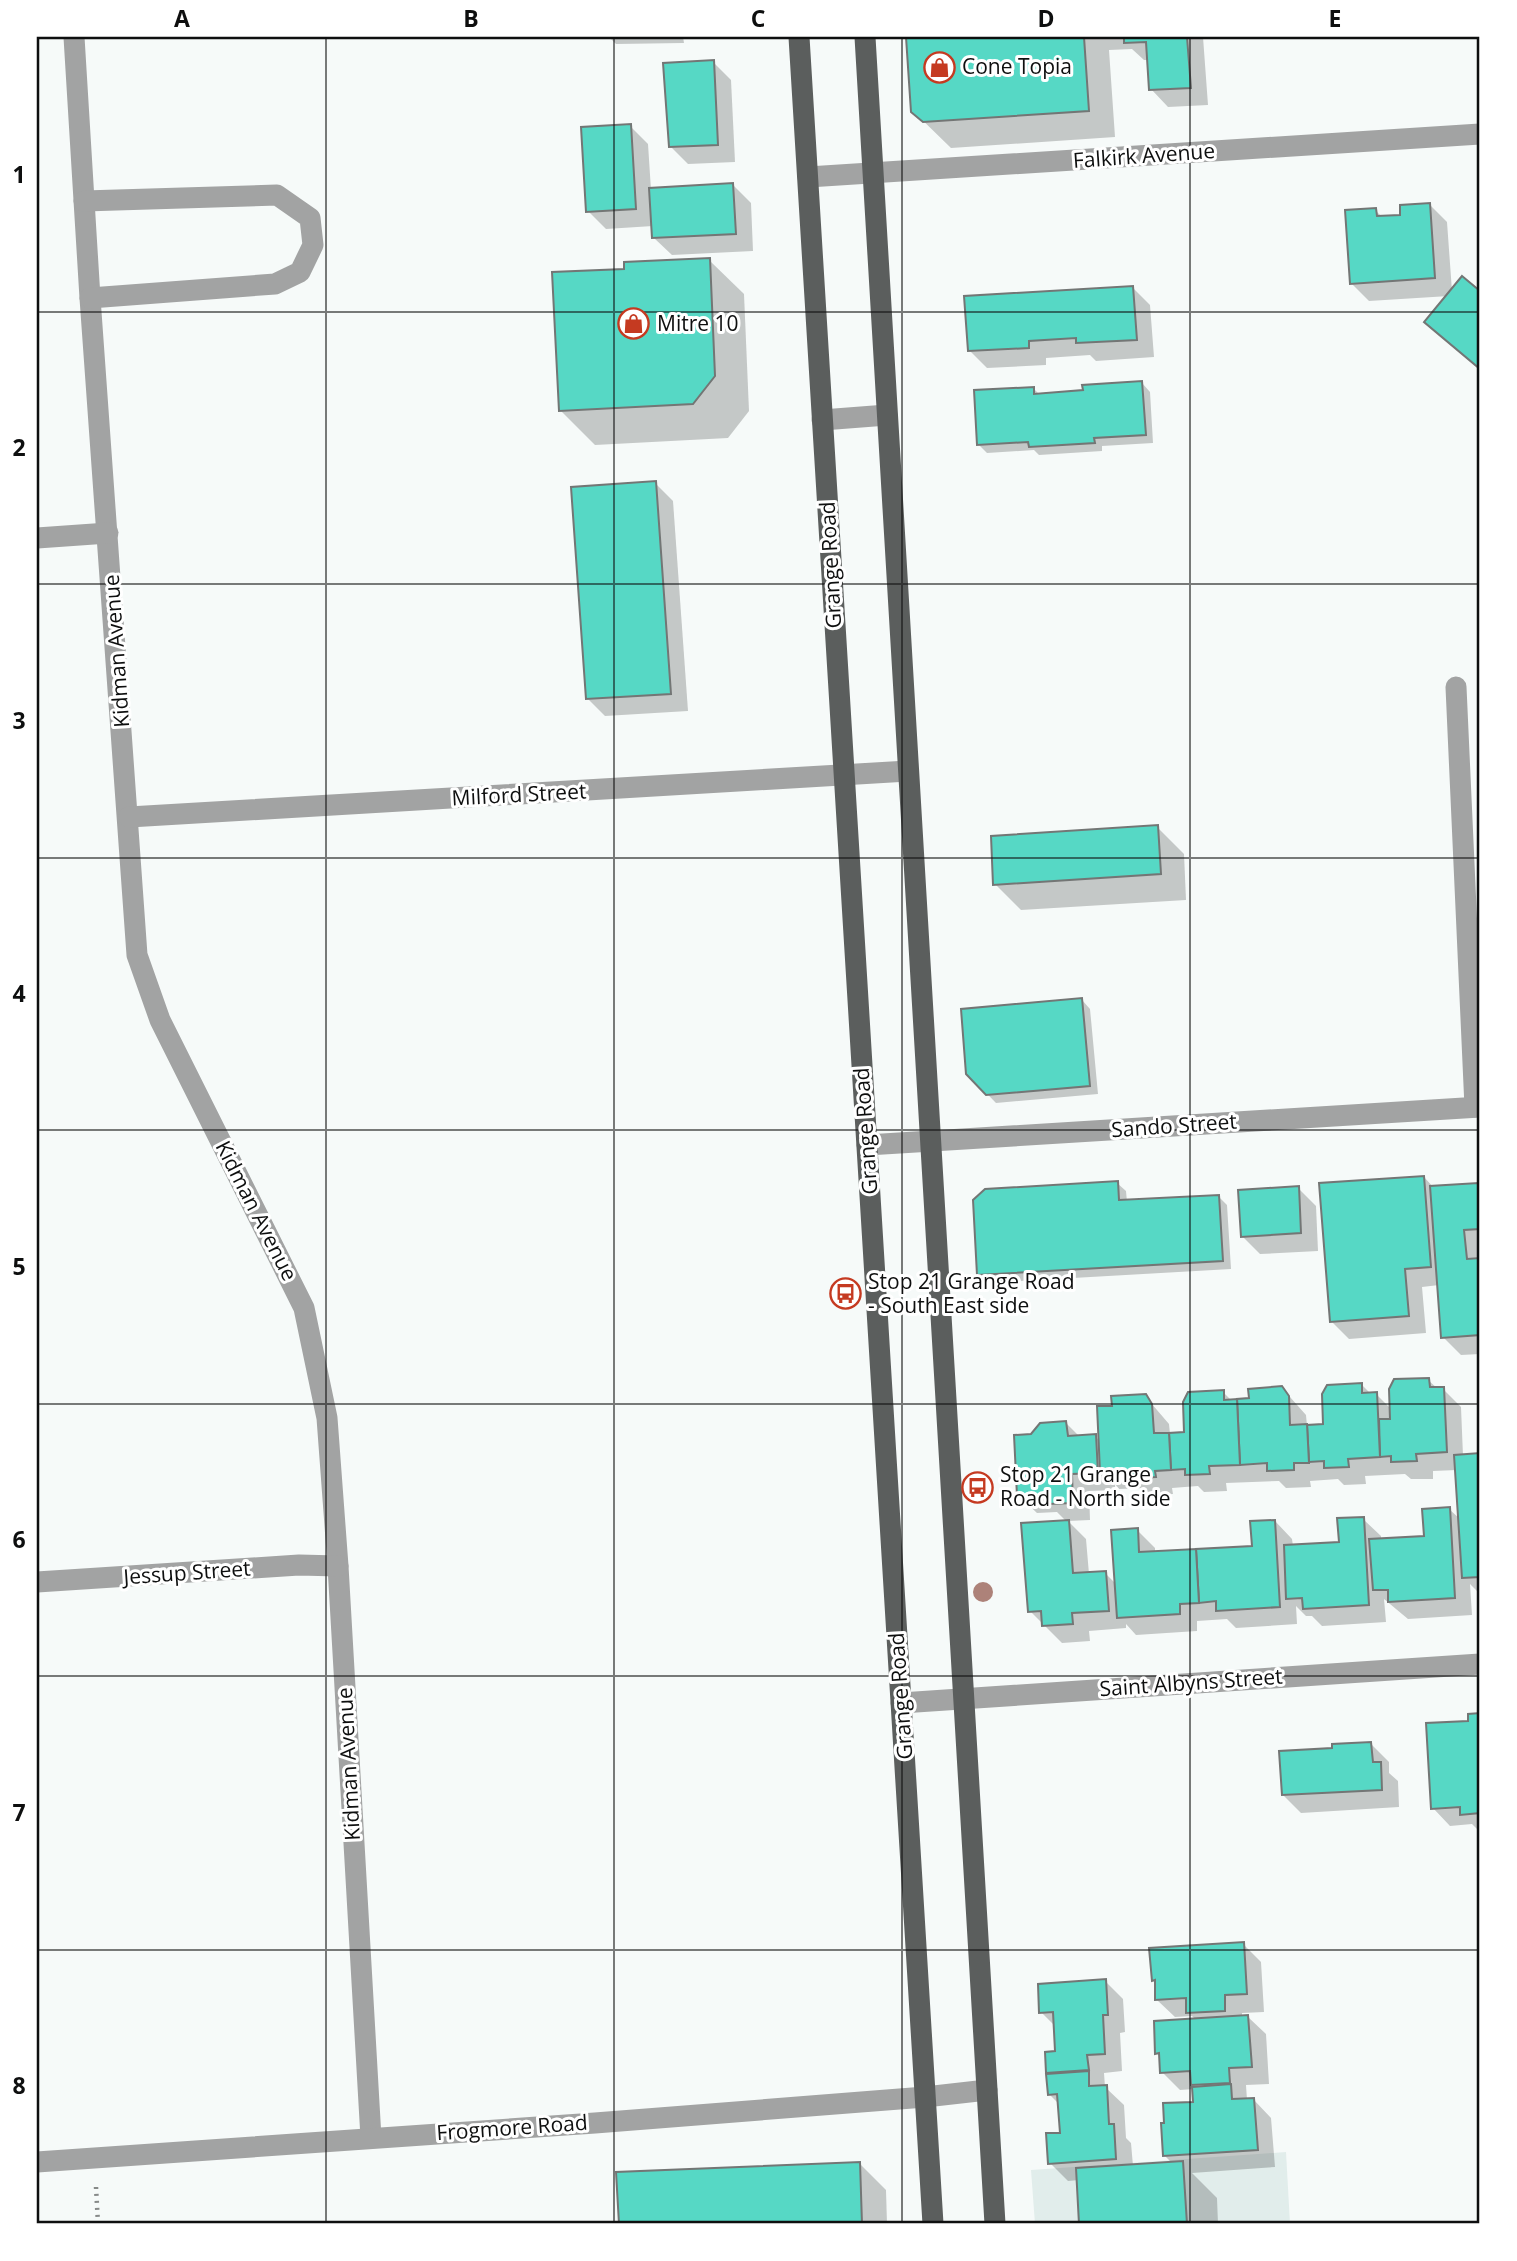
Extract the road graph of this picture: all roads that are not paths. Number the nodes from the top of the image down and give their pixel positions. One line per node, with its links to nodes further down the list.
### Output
1 (74, 37): 7 (street, Kidman Avenue)
2 (799, 37): 6 (main road, Grange Road)
3 (865, 37): 5 (main road)
4 (1480, 134): 5 (street, Falkirk Avenue)
5 (873, 174): 6 (street, Falkirk Avenue); 9 (main road)
6 (808, 177): 10 (main road, Grange Road)
7 (84, 201): 8 (street, Kidman Avenue); 8 (street)
8 (90, 298): 11 (street, Kidman Avenue)
9 (887, 415): 10 (street); 14 (main road)
10 (822, 420): 15 (main road, Grange Road)
11 (108, 533): 12 (street); 16 (street, Kidman Avenue)
12 (37, 538)
13 (1456, 687): 17 (street)
14 (908, 771): 15 (street, Milford Street); 18 (main road)
15 (844, 776): 16 (street, Milford Street); 19 (main road, Grange Road)
16 (129, 817): 20 (street, Kidman Avenue)
17 (1478, 1107): 18 (street, Sando Street)
18 (930, 1142): 19 (street, Sando Street); 23 (main road)
19 (867, 1146): 24 (main road, Grange Road)
20 (338, 1566): 21 (street, Jessup Street); 27 (street, Kidman Avenue)
21 (37, 1582)
22 (1480, 1664): 23 (street, Saint Albyns Street)
23 (964, 1698): 24 (street, Saint Albyns Street); 25 (main road)
24 (901, 1703): 26 (main road, Grange Road)
25 (987, 2090): 26 (street, Frogmore Road); 30 (main road)
26 (925, 2097): 27 (street, Frogmore Road); 29 (main road, Grange Road)
27 (371, 2138): 28 (street, Frogmore Road)
28 (37, 2162)
29 (933, 2224)
30 (995, 2224)

